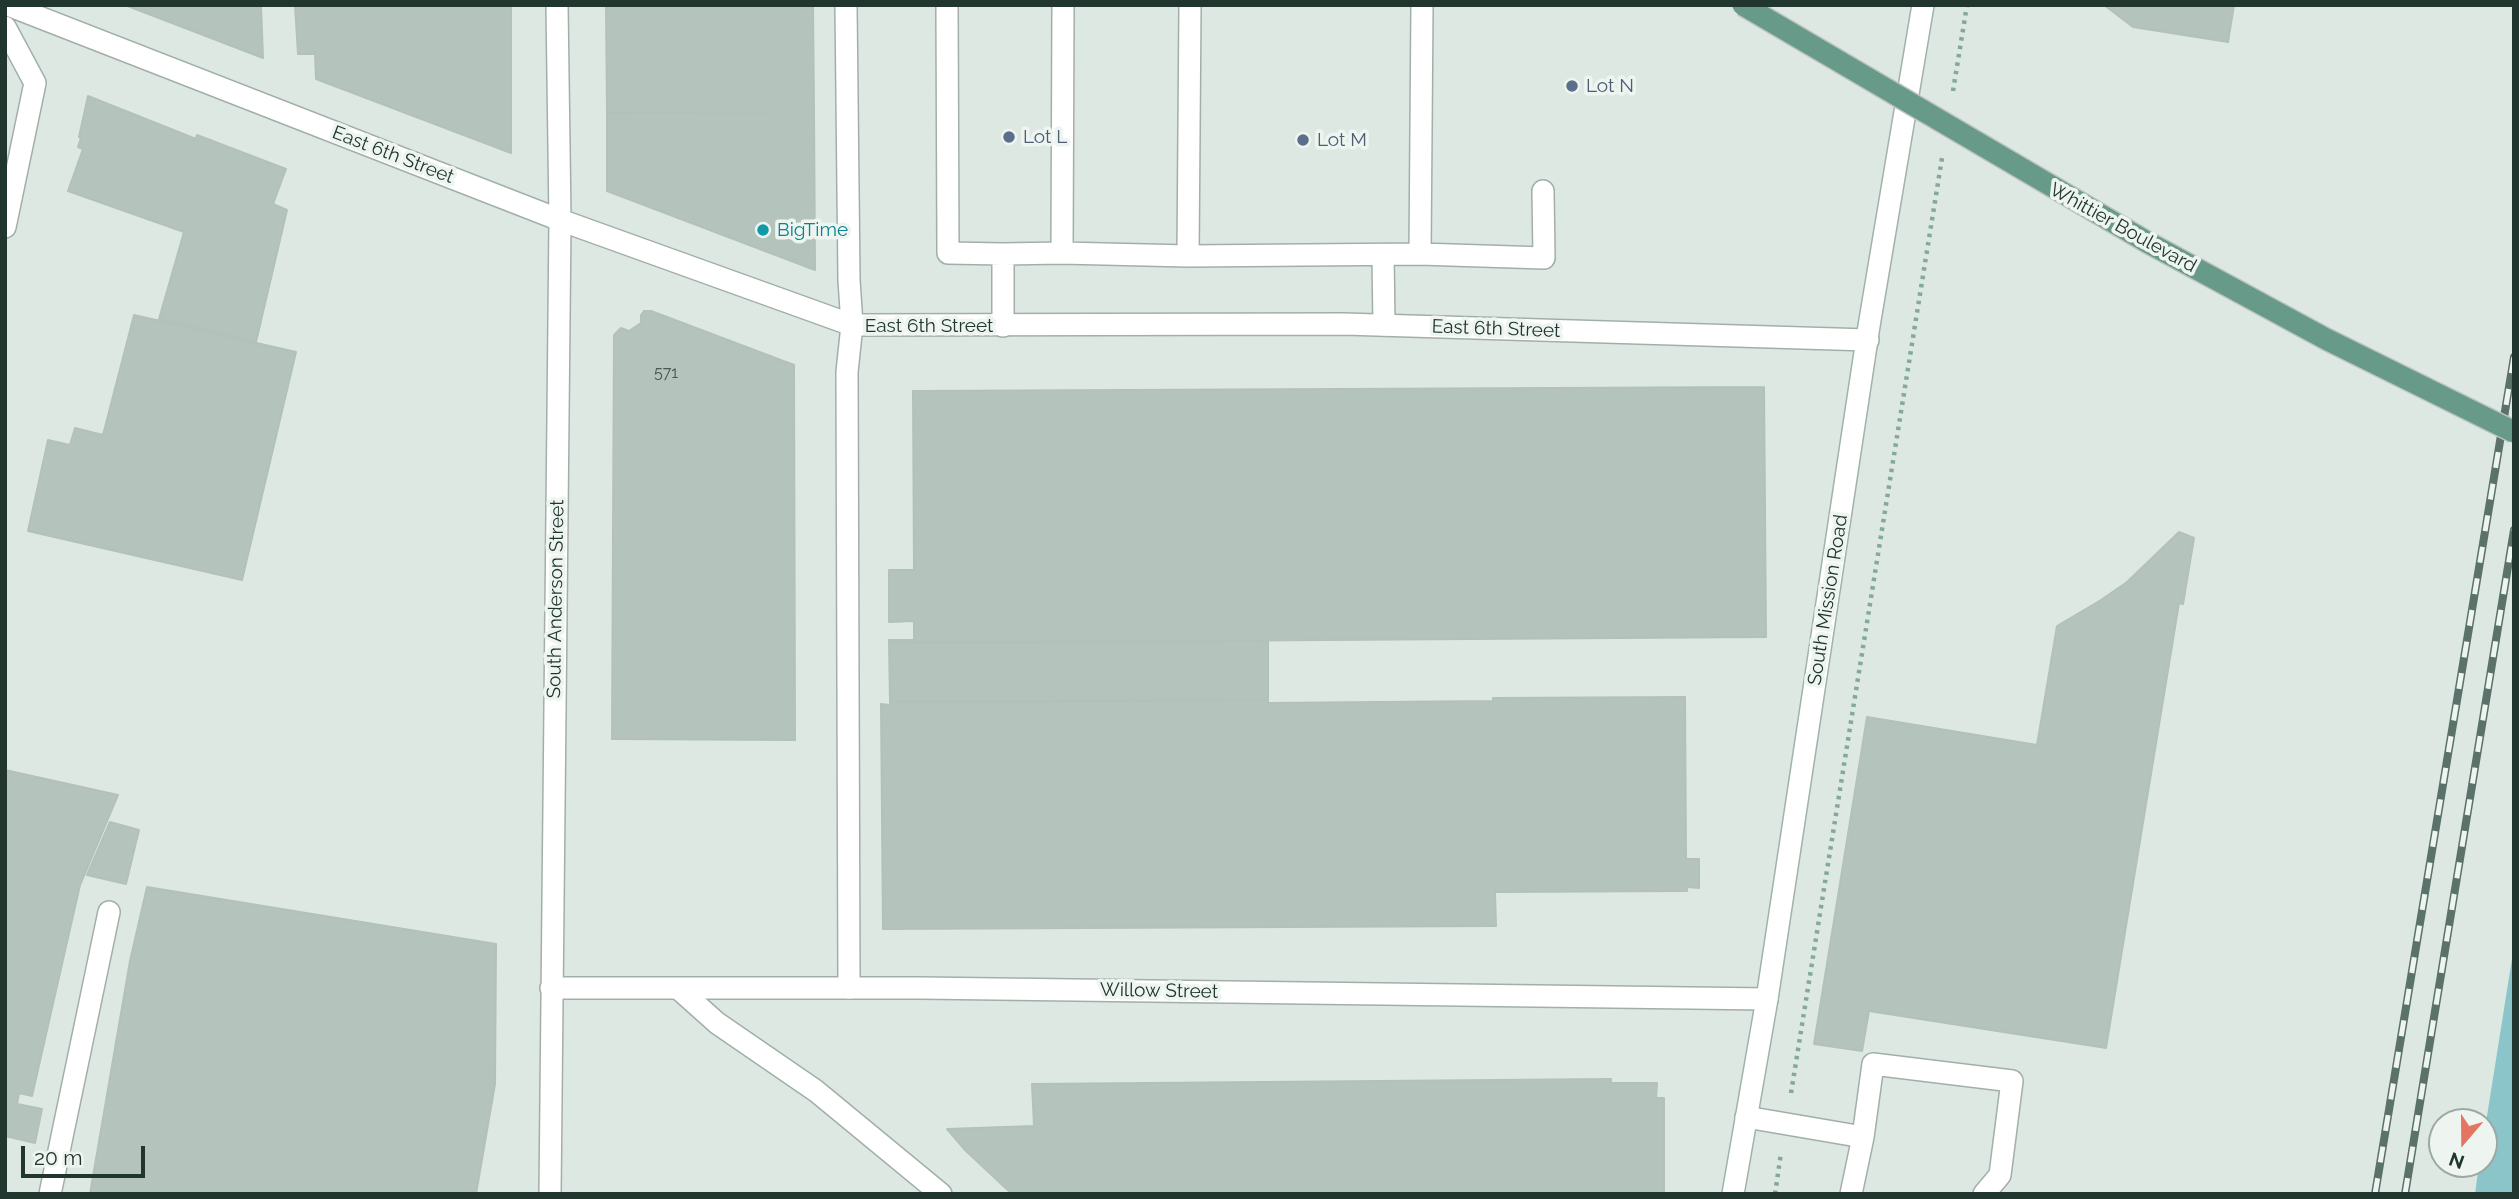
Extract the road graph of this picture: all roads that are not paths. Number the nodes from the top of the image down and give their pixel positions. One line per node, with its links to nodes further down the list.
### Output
1 (8, 5): 12 (street, East 6th Street)
2 (557, 5): 12 (street, South Anderson Street)
3 (846, 5): 20 (street)
4 (947, 5): 15 (street)
5 (1063, 5): 14 (street)
6 (1190, 5): 18 (street)
7 (1422, 5): 16 (street)
8 (1743, 5): 23 (main road, Whittier Boulevard, bridge)
9 (1923, 5): 22 (street, South Mission Road)
10 (5, 27): 13 (street)
11 (1543, 191): 16 (street)
12 (560, 220): 20 (street, East 6th Street); 25 (street, South Anderson Street)
13 (5, 227)
14 (1062, 253): 15 (street); 18 (street)
15 (1003, 254): 21 (street)
16 (1420, 254): 17 (street)
17 (1383, 255): 18 (street); 19 (street)
18 (1188, 256)
19 (1384, 325): 21 (street, East 6th Street); 22 (street, East 6th Street)
20 (852, 326): 21 (street, East 6th Street); 26 (street)
21 (1003, 326)
22 (1868, 340): 28 (street, South Mission Road)
23 (2514, 432)
24 (108, 912): 31 (street)
25 (551, 988): 27 (street, Willow Street); 32 (street, South Anderson Street)
26 (849, 988): 27 (street, Willow Street); 28 (street, Willow Street)
27 (680, 989): 33 (street)
28 (1768, 999): 29 (street, South Mission Road)
29 (1746, 1117): 30 (street); 34 (street, South Mission Road)
30 (1863, 1137): 35 (street); 36 (street)
31 (50, 1194)
32 (550, 1194)
33 (941, 1194)
34 (1733, 1194)
35 (1851, 1194)
36 (1984, 1194)

